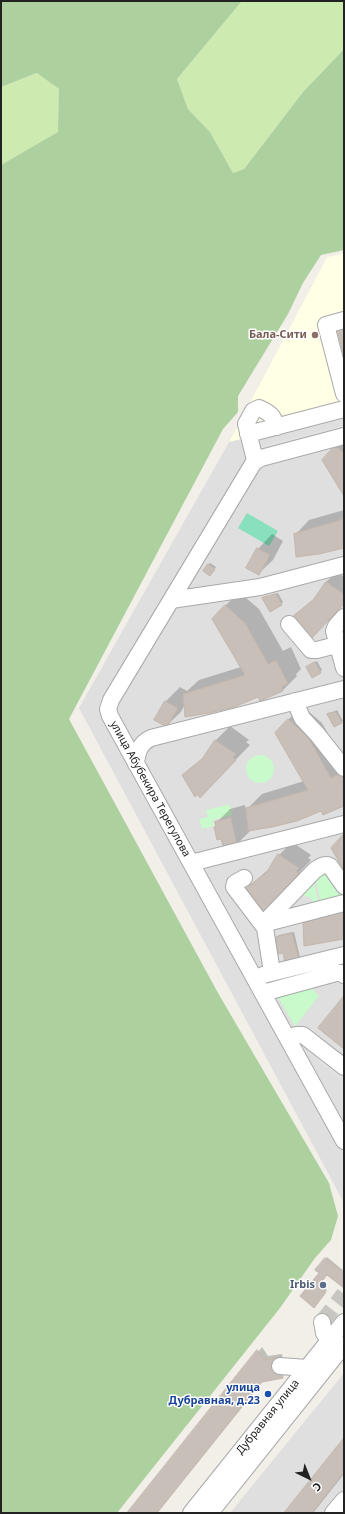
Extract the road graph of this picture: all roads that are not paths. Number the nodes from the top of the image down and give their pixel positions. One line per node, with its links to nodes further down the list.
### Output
1 (344, 320): 2 (street)
2 (344, 394)
3 (344, 409): 4 (street)
4 (277, 427): 5 (street); 5 (street)
5 (248, 434): 7 (street)
6 (344, 436): 7 (street)
7 (255, 460): 9 (street, улица Абубекира Терегулова)
8 (344, 565): 9 (street)
9 (171, 600): 16 (street, улица Абубекира Терегулова)
10 (344, 617): 12 (street)
11 (289, 624): 12 (street)
12 (341, 644): 13 (street)
13 (344, 668)
14 (344, 689): 15 (street)
15 (295, 701): 16 (street); 17 (street)
16 (136, 764): 19 (street, улица Абубекира Терегулова)
17 (344, 768)
18 (344, 824): 19 (street)
19 (191, 863): 27 (street, улица Абубекира Терегулова)
20 (244, 878): 23 (street)
21 (344, 886): 23 (street)
22 (344, 903): 23 (street)
23 (263, 924): 25 (street)
24 (344, 955): 25 (street)
25 (272, 972): 27 (street)
26 (344, 975): 28 (street)
27 (254, 977): 28 (street, улица Абубекира Терегулова)
28 (263, 993): 29 (street, улица Абубекира Терегулова)
29 (288, 1038): 30 (street); 31 (street, улица Абубекира Терегулова)
30 (344, 1067)
31 (344, 1141)
32 (322, 1322): 34 (street)
33 (344, 1322): 34 (street, Дубравная улица)
34 (337, 1343): 36 (street, Дубравная улица); 39 (street, Дубравная улица)
35 (280, 1366): 36 (street)
36 (307, 1368): 38 (street, Дубравная улица)
37 (344, 1500): 40 (street)
38 (191, 1513)
39 (210, 1513)
40 (333, 1513)

